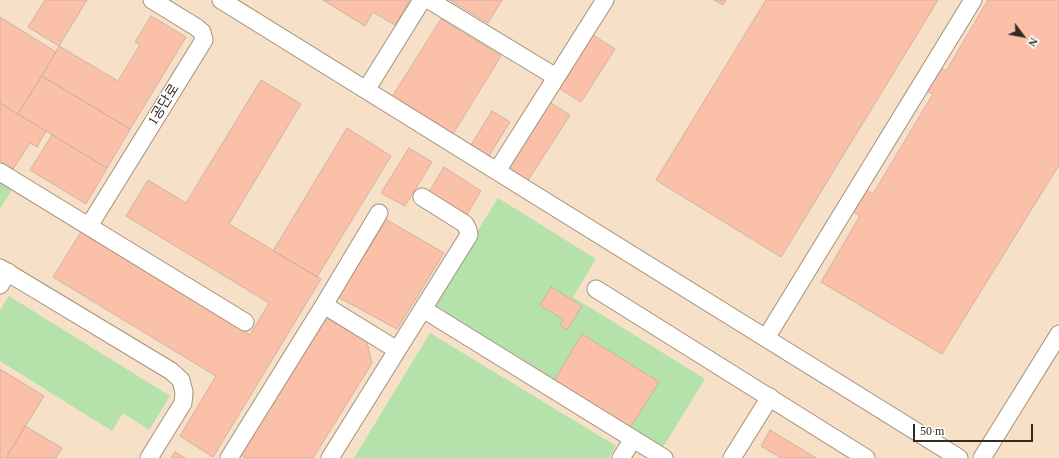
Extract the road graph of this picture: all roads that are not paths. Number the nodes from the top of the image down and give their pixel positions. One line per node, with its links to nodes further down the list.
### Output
1 (152, 0): 13 (street, 1공단로)
2 (221, 0): 8 (street)
3 (422, 0): 8 (street)
4 (429, 0): 7 (street)
5 (605, 0): 7 (street)
6 (974, 0): 20 (street)
7 (556, 77): 9 (street)
8 (366, 90): 9 (street)
9 (497, 171): 20 (street)
10 (0, 172): 13 (street)
11 (422, 197): 17 (street)
12 (380, 213): 16 (street)
13 (89, 226): 18 (street)
14 (3, 275): 24 (street)
15 (596, 289): 22 (street)
16 (324, 305): 21 (street); 25 (street)
17 (423, 309): 21 (street); 23 (street)
18 (245, 322)
19 (1059, 334): 32 (street)
20 (766, 338): 31 (street)
21 (397, 350): 26 (street)
22 (770, 398): 29 (street); 30 (street)
23 (633, 439): 27 (street); 28 (street)
24 (149, 458)
25 (229, 458)
26 (330, 458)
27 (621, 458)
28 (664, 458)
29 (732, 458)
30 (866, 458)
31 (959, 458)
32 (982, 458)

